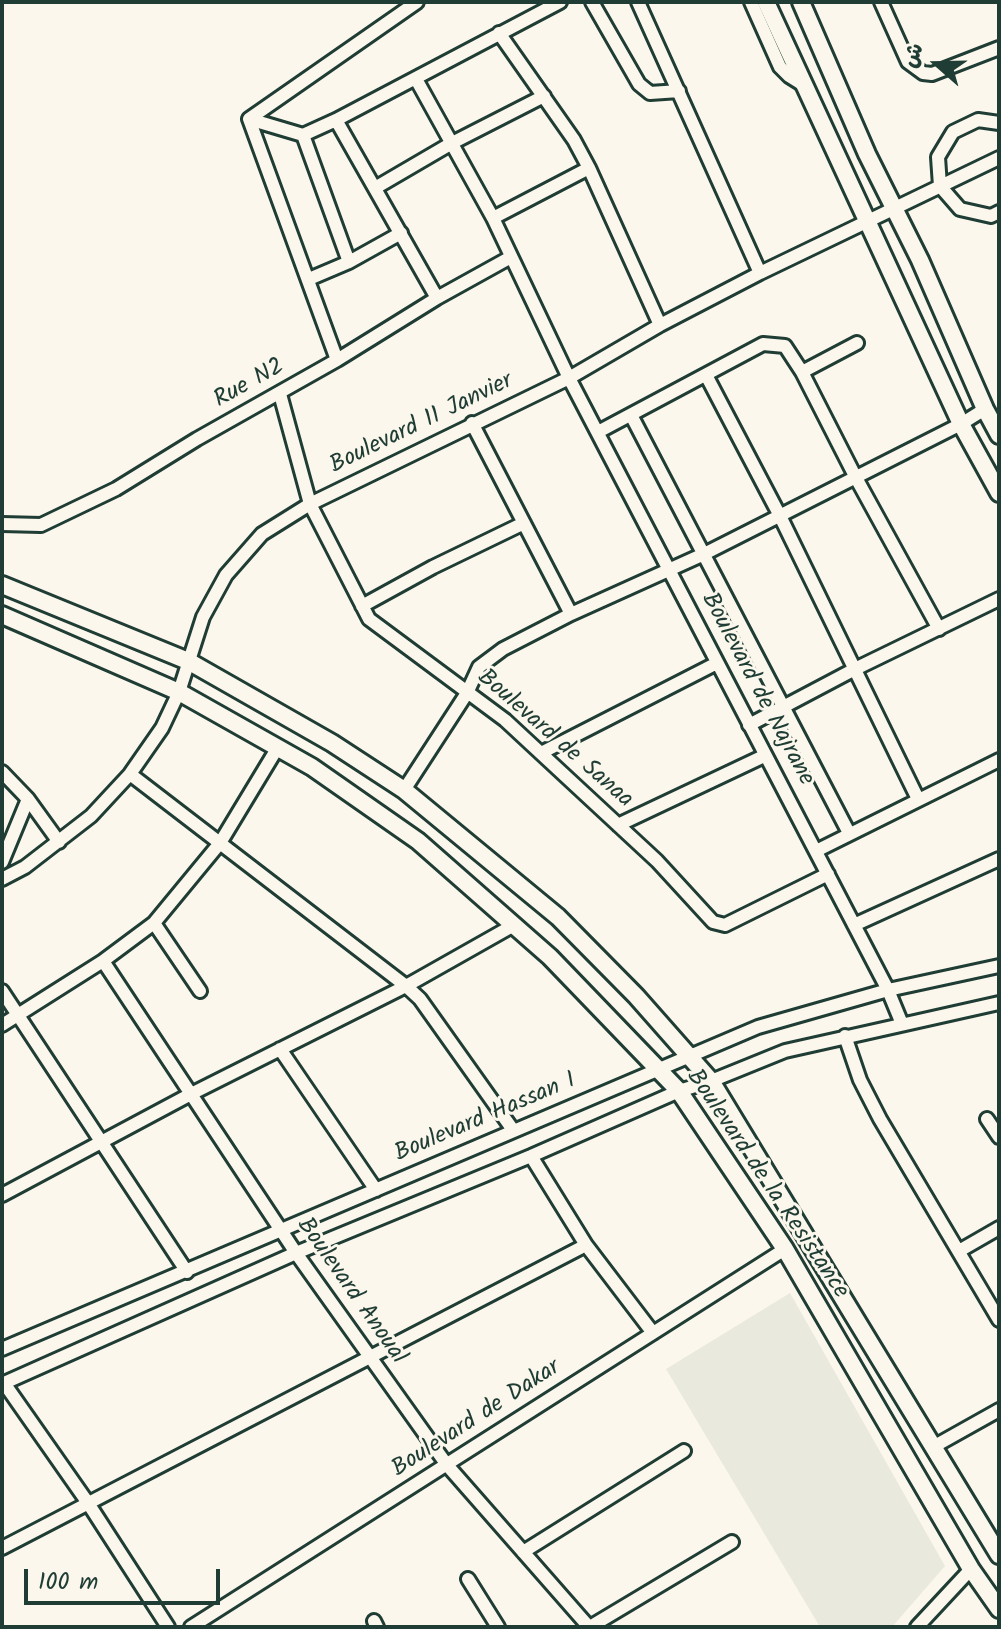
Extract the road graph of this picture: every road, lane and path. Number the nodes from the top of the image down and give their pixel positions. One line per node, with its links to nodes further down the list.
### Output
1 (417, 2): 14 (street)
2 (560, 2): 9 (street)
3 (592, 2): 12 (street)
4 (638, 2): 12 (street)
5 (751, 2): 8 (street)
6 (801, 2): 23 (main road)
7 (881, 2): 10 (street)
8 (766, 14): 26 (main road)
9 (499, 33): 11 (street); 13 (street)
10 (999, 48)
11 (416, 79): 15 (street); 18 (street, Boulevard de Najrane)
12 (679, 91): 30 (street)
13 (544, 96): 18 (street); 20 (street)
14 (249, 119): 17 (street); 31 (street)
15 (336, 120): 17 (street); 22 (street)
16 (999, 123): 21 (street)
17 (303, 135): 29 (street)
18 (452, 143): 22 (street); 25 (street, Boulevard de Najrane)
19 (999, 158): 21 (street, Boulevard 11 Janvier)
20 (589, 168): 25 (street); 33 (street)
21 (940, 186): 23 (street, Boulevard 11 Janvier); 24 (street)
22 (375, 188): 27 (street)
23 (894, 208): 26 (street, Boulevard 11 Janvier); 40 (main road)
24 (999, 212)
25 (493, 218): 28 (street, Boulevard de Najrane)
26 (866, 222): 30 (street, Boulevard 11 Janvier); 43 (main road)
27 (401, 233): 29 (street); 32 (street)
28 (511, 257): 32 (street, Rue N2); 38 (street, Boulevard de Najrane)
29 (349, 262): 31 (street)
30 (760, 273): 33 (street, Boulevard 11 Janvier)
31 (309, 279): 35 (street)
32 (437, 298): 35 (street, Rue N2)
33 (660, 325): 38 (street, Boulevard 11 Janvier)
34 (857, 343): 36 (street)
35 (337, 360): 39 (street, Rue N2)
36 (802, 372): 37 (street); 46 (street)
37 (706, 375): 41 (street); 49 (street)
38 (569, 378): 42 (street, Boulevard 11 Janvier); 44 (street, Boulevard de Najrane)
39 (280, 394): 48 (street, Boulevard de Sanaa); 51 (street, Rue N2)
40 (985, 409): 43 (street); 45 (main road)
41 (631, 415): 44 (street); 52 (street)
42 (472, 423): 48 (street, Boulevard 11 Janvier); 50 (street)
43 (961, 424): 46 (street); 47 (main road)
44 (598, 432): 53 (street, Boulevard de Najrane)
45 (999, 435)
46 (855, 476): 49 (street); 59 (street)
47 (999, 493)
48 (310, 504): 56 (street, Boulevard de Sanaa); 60 (street, Boulevard 11 Janvier)
49 (780, 516): 52 (street); 62 (street)
50 (524, 523): 56 (street); 57 (street)
51 (2, 524)
52 (704, 554): 53 (street); 65 (street)
53 (669, 571): 57 (street); 61 (street, Boulevard de Najrane)
54 (2, 585): 60 (main road, Boulevard de la Resistance)
55 (999, 599): 59 (street)
56 (362, 606): 64 (street, Boulevard de Sanaa)
57 (571, 614): 64 (street)
58 (2, 615): 63 (main road, Boulevard de la Resistance)
59 (939, 629): 62 (street)
60 (188, 661): 63 (street, Boulevard 11 Janvier); 73 (main road, Boulevard de la Resistance)
61 (717, 663): 66 (street, Boulevard de Najrane); 68 (street)
62 (855, 669): 65 (street); 75 (street)
63 (179, 692): 67 (main road, Boulevard de la Resistance); 72 (street, Boulevard 11 Janvier)
64 (467, 693): 68 (street, Boulevard de Sanaa); 73 (street)
65 (782, 709): 66 (street); 77 (street)
66 (749, 725): 69 (street, Boulevard de Najrane)
67 (278, 747): 79 (street); 86 (main road, Boulevard de la Resistance)
68 (541, 753): 76 (street, Boulevard de Sanaa)
69 (764, 756): 76 (street); 80 (street, Boulevard de Najrane)
70 (999, 760): 75 (street)
71 (2, 772): 74 (street)
72 (130, 774): 78 (street, Boulevard 11 Janvier); 79 (street)
73 (404, 790): 100 (main road, Boulevard de la Resistance)
74 (28, 799): 78 (street); 82 (street)
75 (918, 799): 77 (street)
76 (618, 825): 83 (street, Boulevard de Sanaa)
77 (849, 833): 80 (street)
78 (59, 842): 84 (street, Boulevard 11 Janvier)
79 (220, 843): 85 (street); 90 (street)
80 (816, 851): 83 (street, Boulevard de Najrane)
81 (999, 859): 87 (street)
82 (2, 862)
83 (828, 874): 87 (street, Boulevard de Najrane)
84 (2, 879)
85 (154, 923): 88 (street); 93 (street)
86 (514, 925): 90 (street); 101 (main road, Boulevard de la Resistance)
87 (854, 925): 91 (street, Boulevard de Najrane)
88 (103, 961): 95 (street); 104 (street, Boulevard Anoual)
89 (999, 966): 91 (street, Boulevard Hassan I)
90 (406, 986): 99 (street); 106 (street)
91 (888, 990): 96 (street, Boulevard de Najrane); 100 (street, Boulevard Hassan I)
92 (2, 991): 95 (street)
93 (200, 991)
94 (999, 1003): 96 (street, Boulevard Hassan I)
95 (17, 1015): 97 (street); 108 (street)
96 (902, 1024): 98 (street, Boulevard Hassan I)
97 (2, 1025)
98 (845, 1036): 102 (street, Boulevard Hassan I); 116 (street)
99 (280, 1049): 104 (street); 110 (street)
100 (690, 1057): 101 (street, Boulevard Hassan I); 102 (main road, Boulevard de la Resistance)
101 (658, 1070): 103 (main road, Boulevard de la Resistance); 106 (street, Boulevard Hassan I)
102 (711, 1081): 103 (street, Boulevard Hassan I); 125 (main road, Boulevard de la Resistance)
103 (679, 1091): 109 (street, Boulevard Hassan I); 115 (main road, Boulevard de la Resistance)
104 (191, 1094): 108 (street); 113 (street, Boulevard Anoual)
105 (987, 1119): 107 (street)
106 (513, 1130): 110 (street, Boulevard Hassan I)
107 (999, 1137)
108 (103, 1141): 111 (street); 118 (street)
109 (531, 1156): 114 (street); 117 (street, Boulevard Hassan I)
110 (376, 1190): 113 (street, Boulevard Hassan I)
111 (2, 1195)
112 (999, 1228): 116 (street)
113 (282, 1232): 117 (street, Boulevard Anoual); 118 (street, Boulevard Hassan I)
114 (586, 1245): 120 (street); 122 (street)
115 (785, 1249): 120 (street, Boulevard de Dakar); 133 (main road, Boulevard de la Resistance)
116 (959, 1251): 119 (street)
117 (296, 1253): 122 (street, Boulevard Anoual); 123 (street, Boulevard Hassan I)
118 (187, 1272): 121 (street, Boulevard Hassan I)
119 (999, 1320)
120 (653, 1333): 127 (street, Boulevard de Dakar)
121 (2, 1349)
122 (369, 1358): 127 (street, Boulevard Anoual); 128 (street)
123 (3, 1383): 128 (street)
124 (999, 1410): 125 (street)
125 (933, 1447): 132 (main road, Boulevard de la Resistance)
126 (684, 1451): 131 (street)
127 (447, 1465): 131 (street, Boulevard Anoual); 137 (street, Boulevard de Dakar)
128 (88, 1503): 130 (street); 136 (street)
129 (732, 1542): 139 (street)
130 (2, 1548)
131 (523, 1552): 139 (street, Boulevard Anoual)
132 (999, 1555)
133 (971, 1569): 135 (main road, Boulevard de la Resistance); 140 (street)
134 (468, 1579): 138 (street)
135 (999, 1609)
136 (168, 1627)
137 (191, 1627)
138 (498, 1627)
139 (589, 1627)
140 (917, 1627)

